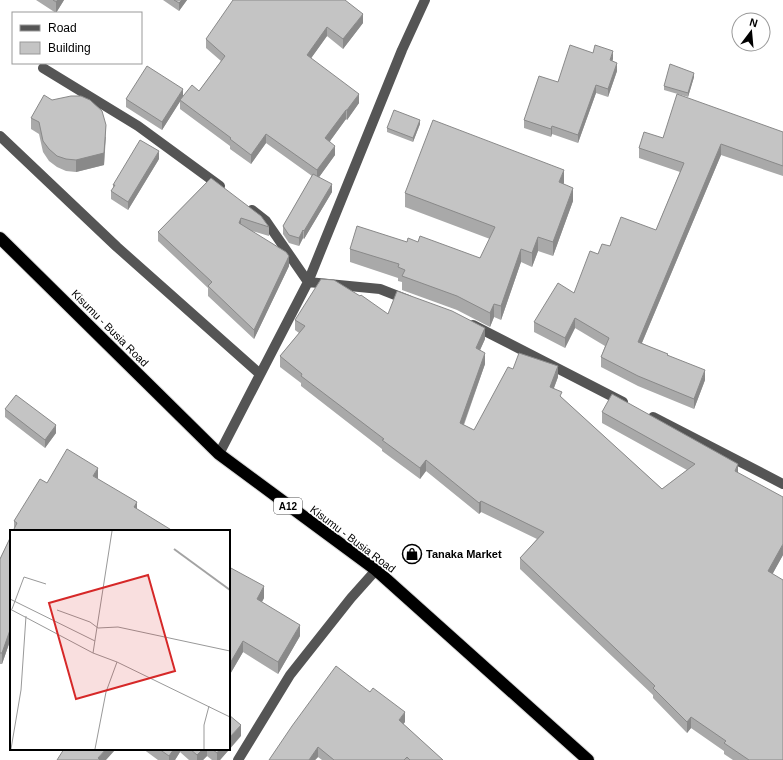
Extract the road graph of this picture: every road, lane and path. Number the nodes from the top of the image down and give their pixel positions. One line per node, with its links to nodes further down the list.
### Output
1 (425, 0): 7 (street)
2 (43, 68): 4 (street)
3 (0, 136): 10 (street)
4 (229, 193)
5 (242, 202): 7 (street)
6 (0, 238): 13 (highway, Kisumu - Busia Road / A12)
7 (308, 282): 8 (street); 10 (street)
8 (421, 304)
9 (462, 320): 11 (street)
10 (260, 374): 13 (street)
11 (629, 405)
12 (643, 412): 14 (street)
13 (219, 454): 15 (highway, Kisumu - Busia Road / A12)
14 (783, 484)
15 (376, 570): 16 (street); 17 (highway, Kisumu - Busia Road / A12)
16 (238, 760)
17 (588, 760)

